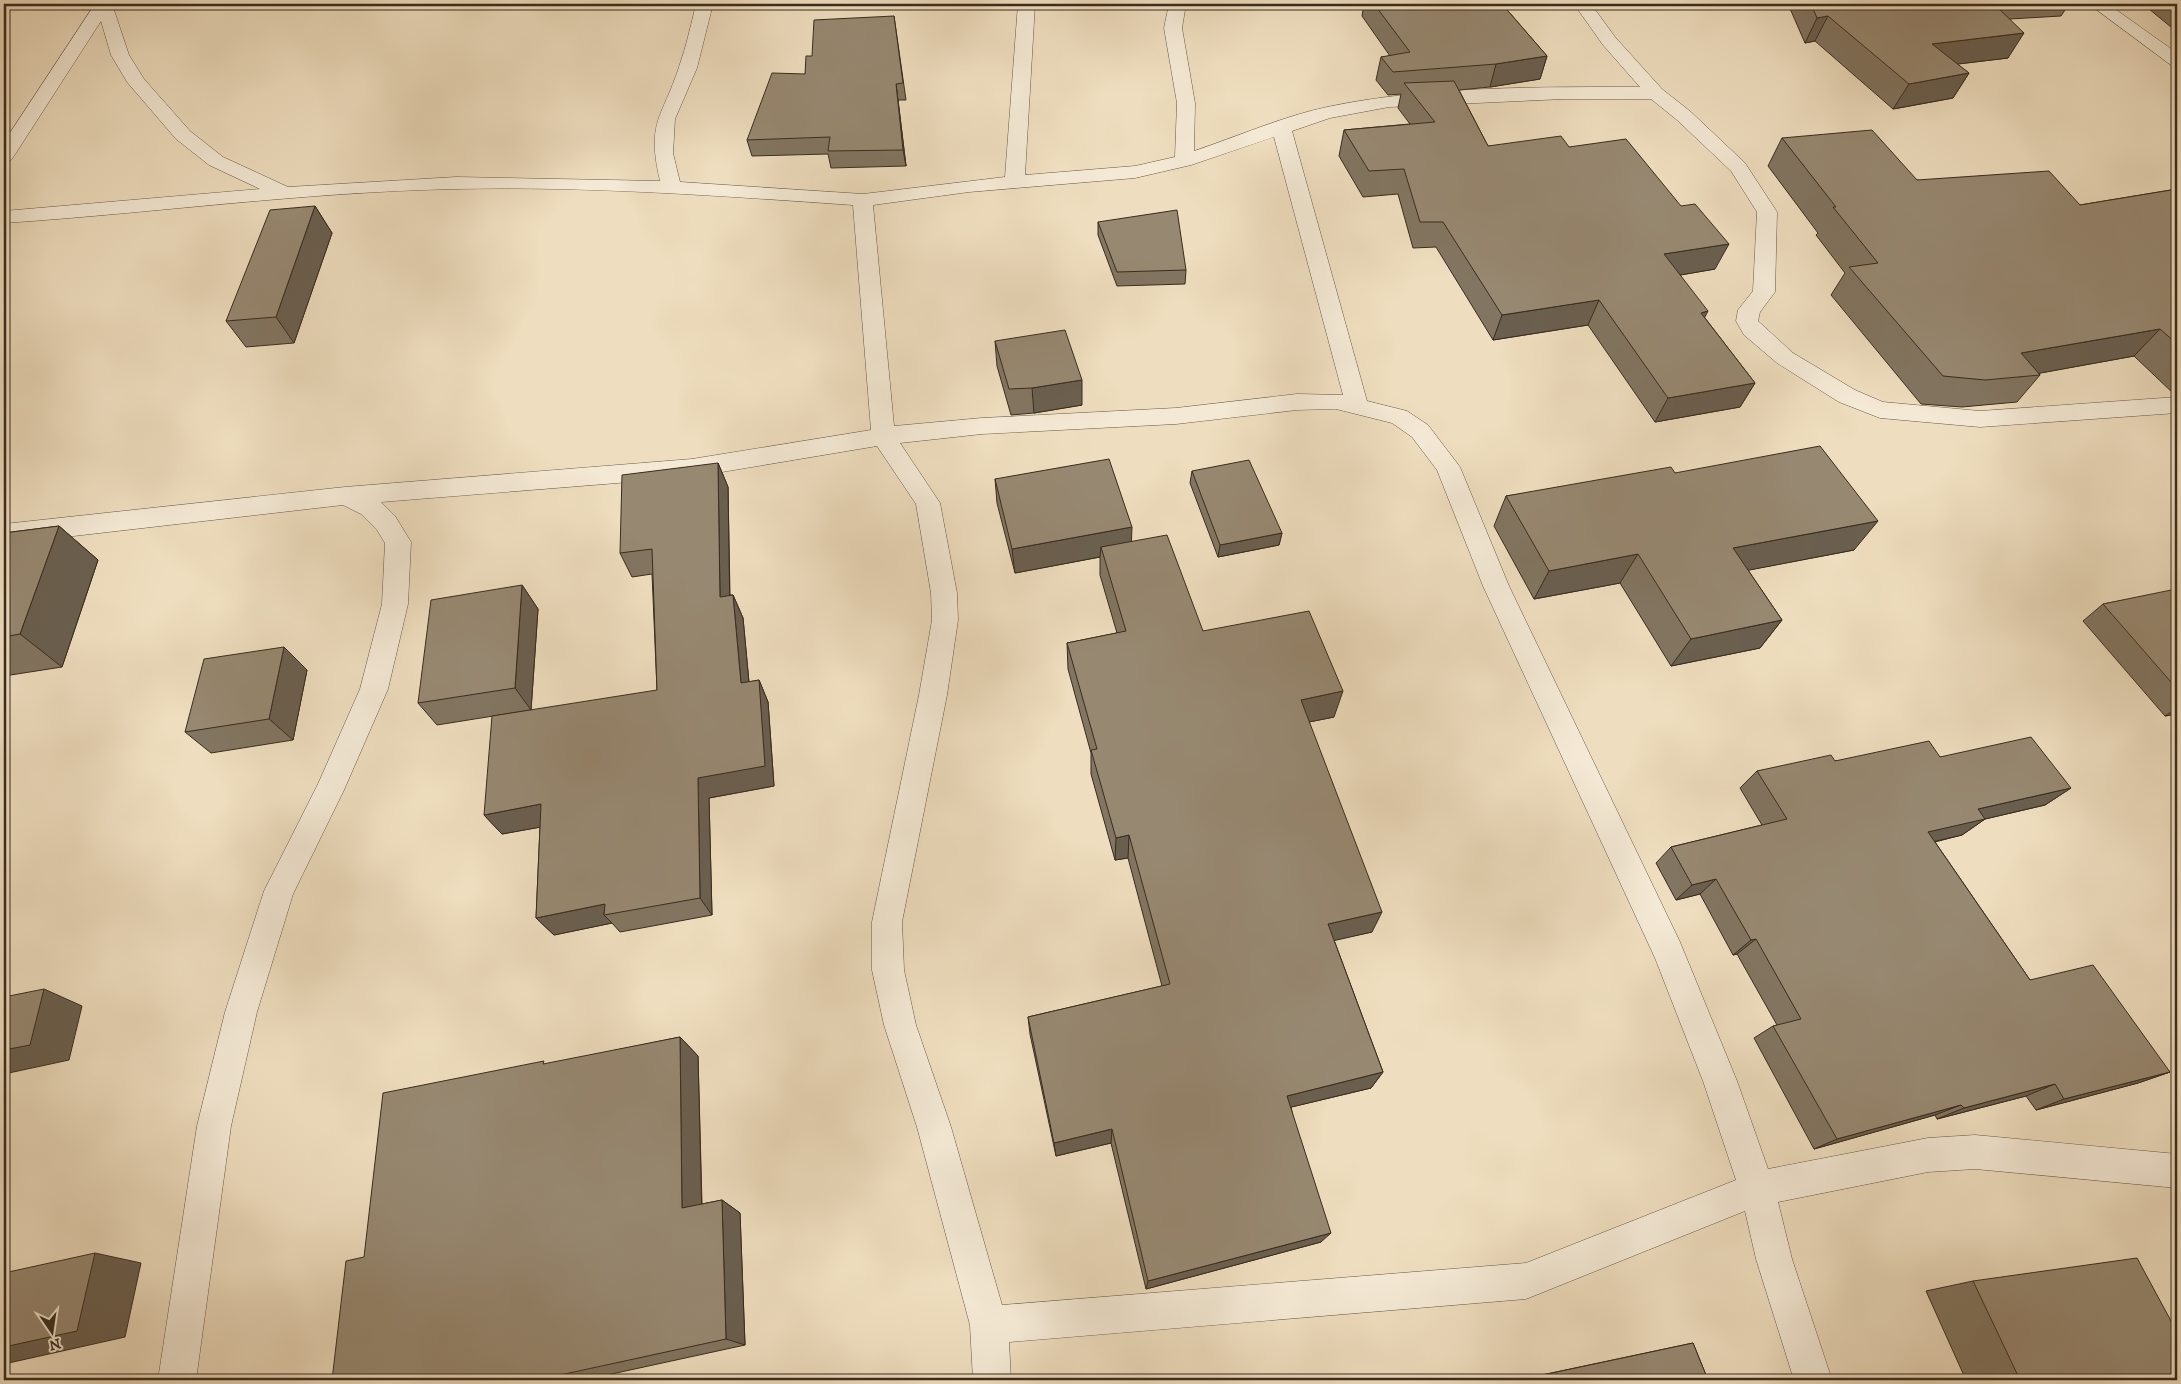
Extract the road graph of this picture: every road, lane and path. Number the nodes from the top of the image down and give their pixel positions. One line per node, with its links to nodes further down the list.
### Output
1 (104, 4): 10 (street); 14 (street)
2 (704, 4): 13 (street)
3 (1026, 4): 12 (street)
4 (1177, 4): 11 (street)
5 (1583, 4): 8 (street)
6 (2097, 4): 7 (street)
7 (2177, 61)
8 (1654, 93): 9 (street); 18 (street)
9 (1281, 127): 11 (street); 17 (street)
10 (4, 156)
11 (1184, 161): 12 (street)
12 (1016, 182): 15 (street)
13 (671, 187): 14 (street); 15 (street)
14 (284, 193): 16 (street)
15 (863, 200): 19 (street)
16 (4, 216)
17 (1357, 405): 19 (street); 23 (street)
18 (2177, 405)
19 (884, 436): 20 (street); 24 (street)
20 (345, 496): 21 (street); 25 (street)
21 (4, 534)
22 (2177, 1171): 23 (street)
23 (1757, 1189): 24 (street); 27 (street)
24 (989, 1325): 26 (street)
25 (176, 1380)
26 (992, 1380)
27 (1813, 1380)

